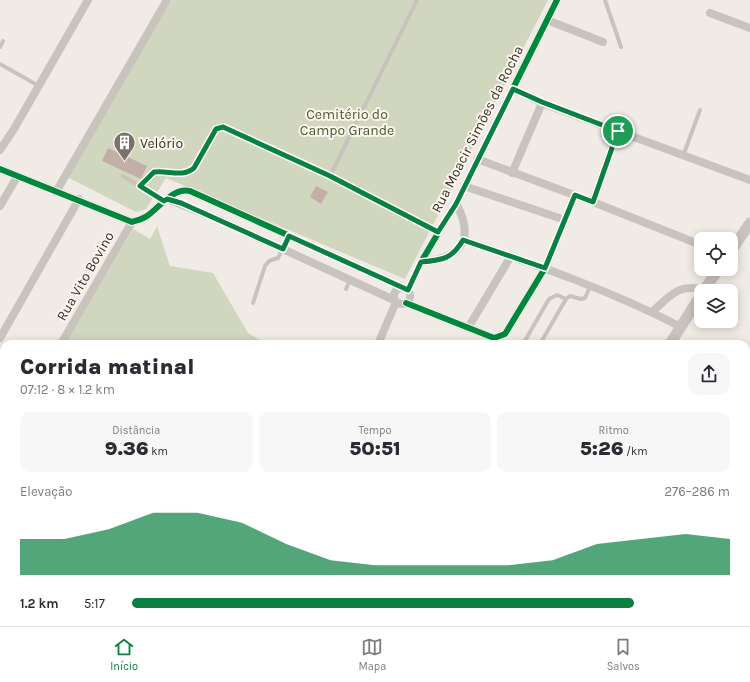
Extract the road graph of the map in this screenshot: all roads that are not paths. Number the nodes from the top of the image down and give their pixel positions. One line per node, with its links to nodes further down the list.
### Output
1 (167, 0): 30 (street)
2 (417, 0): 25 (lane)
3 (557, 0): 7 (street, Rua Moacir Simões da Rocha)
4 (605, 0): 12 (lane)
5 (86, 1): 14 (street)
6 (710, 13): 8 (street)
7 (547, 20): 10 (street); 15 (street, Rua Moacir Simões da Rocha)
8 (750, 28)
9 (3, 41): 11 (lane)
10 (603, 42)
11 (0, 47)
12 (621, 47)
13 (0, 64): 14 (lane)
14 (39, 86): 19 (street)
15 (513, 89): 16 (street); 21 (street, Rua Moacir Simões da Rocha)
16 (542, 102): 18 (street); 23 (street)
17 (700, 110): 20 (lane)
18 (618, 131): 20 (street); 34 (street)
19 (0, 150)
20 (683, 156): 27 (street)
21 (477, 159): 23 (street); 29 (street, Rua Moacir Simões da Rocha)
22 (0, 170): 26 (street)
23 (512, 173): 31 (street)
24 (123, 176): 28 (lane)
25 (330, 176): 28 (lane); 41 (lane)
26 (17, 177): 30 (street); 36 (street)
27 (750, 180)
28 (140, 186): 33 (lane)
29 (464, 186): 35 (street, Rua Moacir Simões da Rocha); 37 (street)
30 (56, 192): 32 (street)
31 (575, 195): 34 (street); 37 (street)
32 (79, 199): 38 (street); 64 (street)
33 (165, 200): 38 (street); 39 (street); 42 (street)
34 (593, 202): 46 (street)
35 (456, 204): 41 (street, Rua Moacir Simões da Rocha); 44 (street)
36 (0, 206)
37 (565, 220): 50 (street)
38 (132, 222): 65 (street, Rua Vito Bovino)
39 (257, 222): 42 (street); 43 (street)
40 (750, 223): 45 (street)
41 (438, 232): 49 (street, Rua Moacir Simões da Rocha)
42 (252, 235): 47 (street)
43 (289, 236): 47 (lane); 55 (street)
44 (463, 240): 48 (street); 49 (street)
45 (738, 241)
46 (694, 243)
47 (283, 249): 51 (street); 58 (lane)
48 (511, 256): 50 (street); 63 (street)
49 (421, 262): 55 (street, Rua Moacir Simões da Rocha)
50 (545, 268): 52 (street); 63 (street)
51 (350, 280): 54 (lane); 57 (street)
52 (590, 287): 56 (lane); 61 (street)
53 (694, 287): 61 (street)
54 (346, 289)
55 (406, 289): 57 (street); 59 (street)
56 (566, 298): 67 (lane); 68 (lane)
57 (395, 301): 59 (street); 66 (street)
58 (253, 303)
59 (406, 303): 63 (street)
60 (694, 306): 62 (street)
61 (652, 312): 62 (street)
62 (681, 327): 69 (street)
63 (468, 328)
64 (0, 338)
65 (63, 340)
66 (380, 340)
67 (525, 340)
68 (542, 340)
69 (673, 340)

